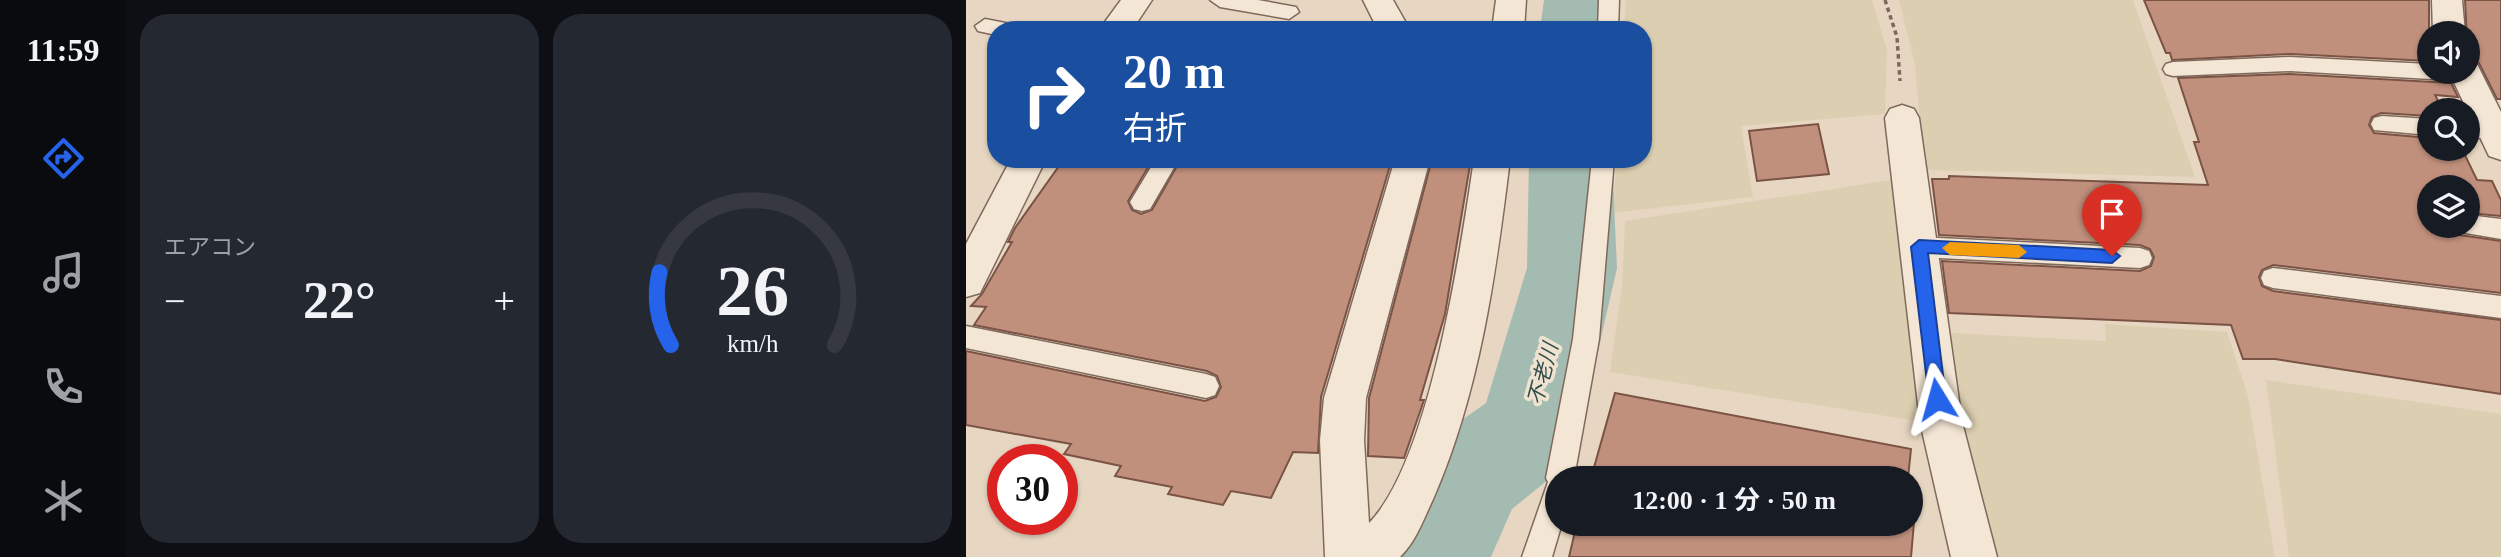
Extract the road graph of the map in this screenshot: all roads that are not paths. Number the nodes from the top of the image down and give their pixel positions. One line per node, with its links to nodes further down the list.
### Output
1 (1137, 0): 8 (street)
2 (1220, 0): 7 (lane)
3 (1378, 0): 9 (street)
4 (1511, 0): 10 (street)
5 (1609, 0): 11 (lane)
6 (2447, 0): 12 (street)
7 (1289, 12)
8 (1122, 21)
9 (1389, 21)
10 (1509, 21)
11 (1608, 21)
12 (2448, 21)
13 (2173, 69): 14 (lane)
14 (2417, 71)
15 (2470, 84): 19 (street)
16 (1902, 118): 28 (street)
17 (2382, 124): 18 (lane)
18 (2417, 126)
19 (2490, 130)
20 (1024, 168): 31 (street)
21 (1163, 168): 25 (lane)
22 (1410, 168): 37 (street)
23 (1491, 168): 38 (street)
24 (1602, 168): 35 (lane)
25 (1142, 202)
26 (2480, 226): 27 (lane)
27 (2501, 229)
28 (1919, 247): 29 (lane); 40 (street)
29 (2140, 258)
30 (2273, 278): 32 (lane)
31 (966, 281)
32 (2501, 307)
33 (966, 337): 34 (lane)
34 (1206, 386)
35 (1562, 466)
36 (1545, 532): 39 (lane)
37 (1348, 557)
38 (1368, 557)
39 (1537, 557)
40 (1973, 557)

